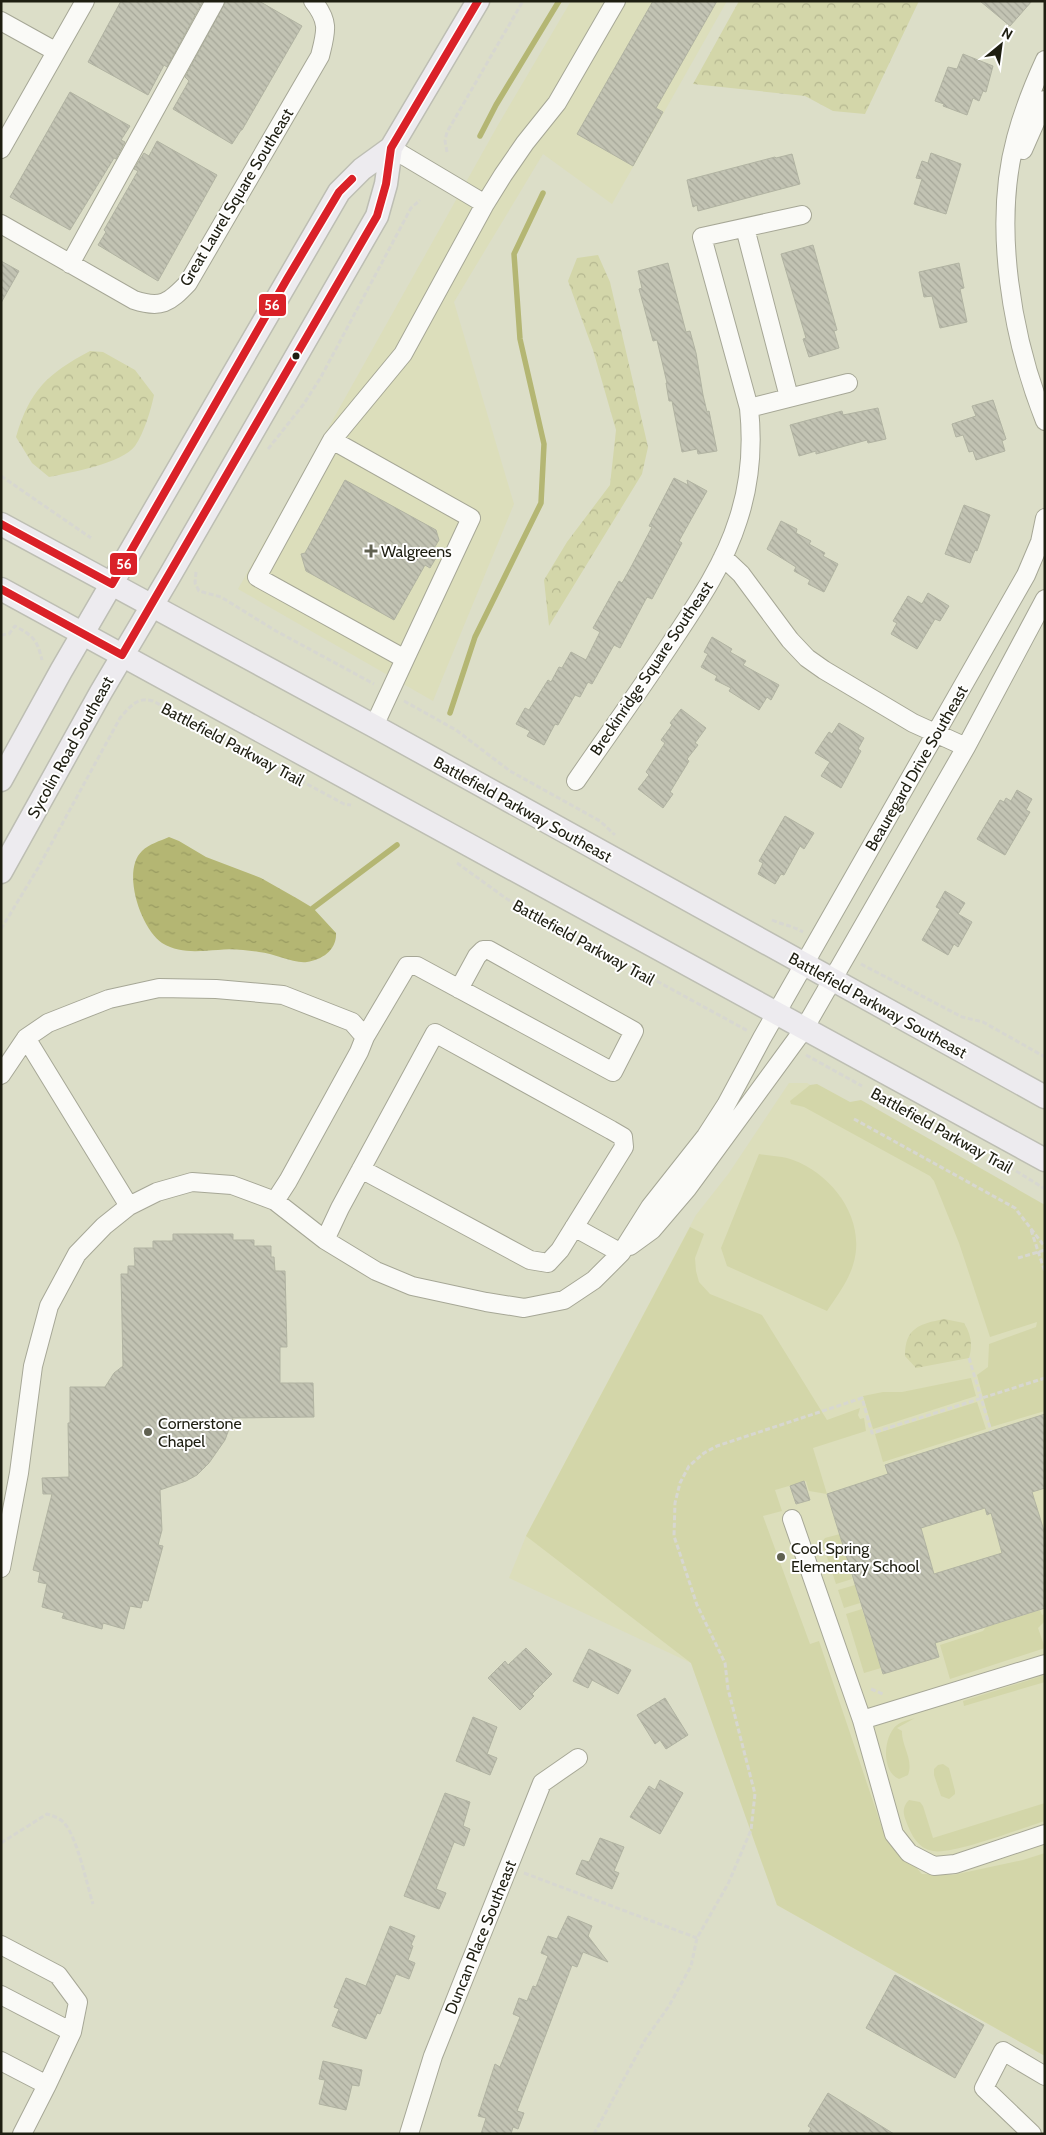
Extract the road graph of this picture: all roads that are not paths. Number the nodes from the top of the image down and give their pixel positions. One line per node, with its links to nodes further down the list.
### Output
1 (85, 1): 7 (street)
2 (215, 1): 17 (street)
3 (313, 1): 17 (street, Great Laurel Square Southeast)
4 (478, 1): 10 (main road, Sycolin Road Southeast)
5 (616, 1): 13 (street)
6 (1, 21): 7 (street)
7 (55, 51): 11 (street)
8 (1045, 60): 12 (street)
9 (1045, 100): 12 (street)
10 (391, 148): 13 (street); 26 (main road, Sycolin Road Southeast); 29 (main road, Sycolin Road Southeast)
11 (1, 149)
12 (1007, 193): 21 (street)
13 (485, 204): 22 (street)
14 (802, 215): 16 (street, Breckinridge Square Southeast)
15 (1, 224): 17 (street, Great Laurel Square Southeast)
16 (745, 228): 19 (street); 20 (street, Breckinridge Square Southeast)
17 (70, 264)
18 (848, 383): 19 (street)
19 (789, 398): 20 (street)
20 (749, 408): 25 (street, Breckinridge Square Southeast)
21 (1045, 421)
22 (332, 440): 32 (street); 32 (street)
23 (1045, 518): 34 (street, Beauregard Drive Southeast)
24 (1, 524): 26 (main road, Battlefield Parkway Southeast)
25 (723, 557): 34 (street); 37 (street, Breckinridge Square Southeast)
26 (112, 584): 29 (main road, Battlefield Parkway Southeast); 30 (main road, Sycolin Road Southeast)
27 (1, 589): 30 (main road)
28 (1045, 599): 35 (street, Beauregard Drive Southeast)
29 (151, 606): 31 (main road, Sycolin Road Southeast); 33 (main road, Battlefield Parkway Southeast)
30 (82, 634): 31 (main road); 36 (main road, Sycolin Road Southeast)
31 (122, 655): 38 (main road, Sycolin Road Southeast); 42 (main road)
32 (404, 659): 33 (street)
33 (374, 726): 39 (main road, Battlefield Parkway Southeast)
34 (935, 733): 35 (street); 39 (street, Beauregard Drive Southeast)
35 (966, 747): 40 (street, Beauregard Drive Southeast)
36 (1, 780)
37 (576, 781)
38 (1, 872)
39 (805, 965): 40 (main road, Battlefield Parkway Southeast); 42 (street, Beauregard Drive Southeast)
40 (833, 981): 43 (street, Beauregard Drive Southeast); 47 (main road, Battlefield Parkway Southeast)
41 (459, 989): 41 (street); 44 (street)
42 (776, 1013): 43 (main road); 54 (street, Beauregard Drive Southeast)
43 (804, 1028): 48 (main road); 54 (street, Beauregard Drive Southeast)
44 (365, 1037): 45 (street); 50 (street)
45 (26, 1038): 46 (street); 51 (street)
46 (1, 1075)
47 (1045, 1097)
48 (1045, 1160)
49 (361, 1169): 52 (street); 52 (street); 53 (street)
50 (275, 1201): 51 (street); 53 (street)
51 (129, 1206): 56 (street)
52 (574, 1227): 54 (street)
53 (324, 1240): 54 (street)
54 (621, 1252)
55 (792, 1518): 58 (street)
56 (1, 1568)
57 (1045, 1664): 58 (street)
58 (862, 1720): 60 (street)
59 (578, 1758): 69 (street, Duncan Place Southeast)
60 (1045, 1834)
61 (1, 1945): 63 (street)
62 (1, 1995): 63 (street)
63 (72, 2032): 66 (street)
64 (1, 2061): 66 (street)
65 (1045, 2076): 70 (street)
66 (47, 2085): 68 (street)
67 (1045, 2124): 70 (street)
68 (22, 2134)
69 (409, 2134)
70 (1033, 2134)

